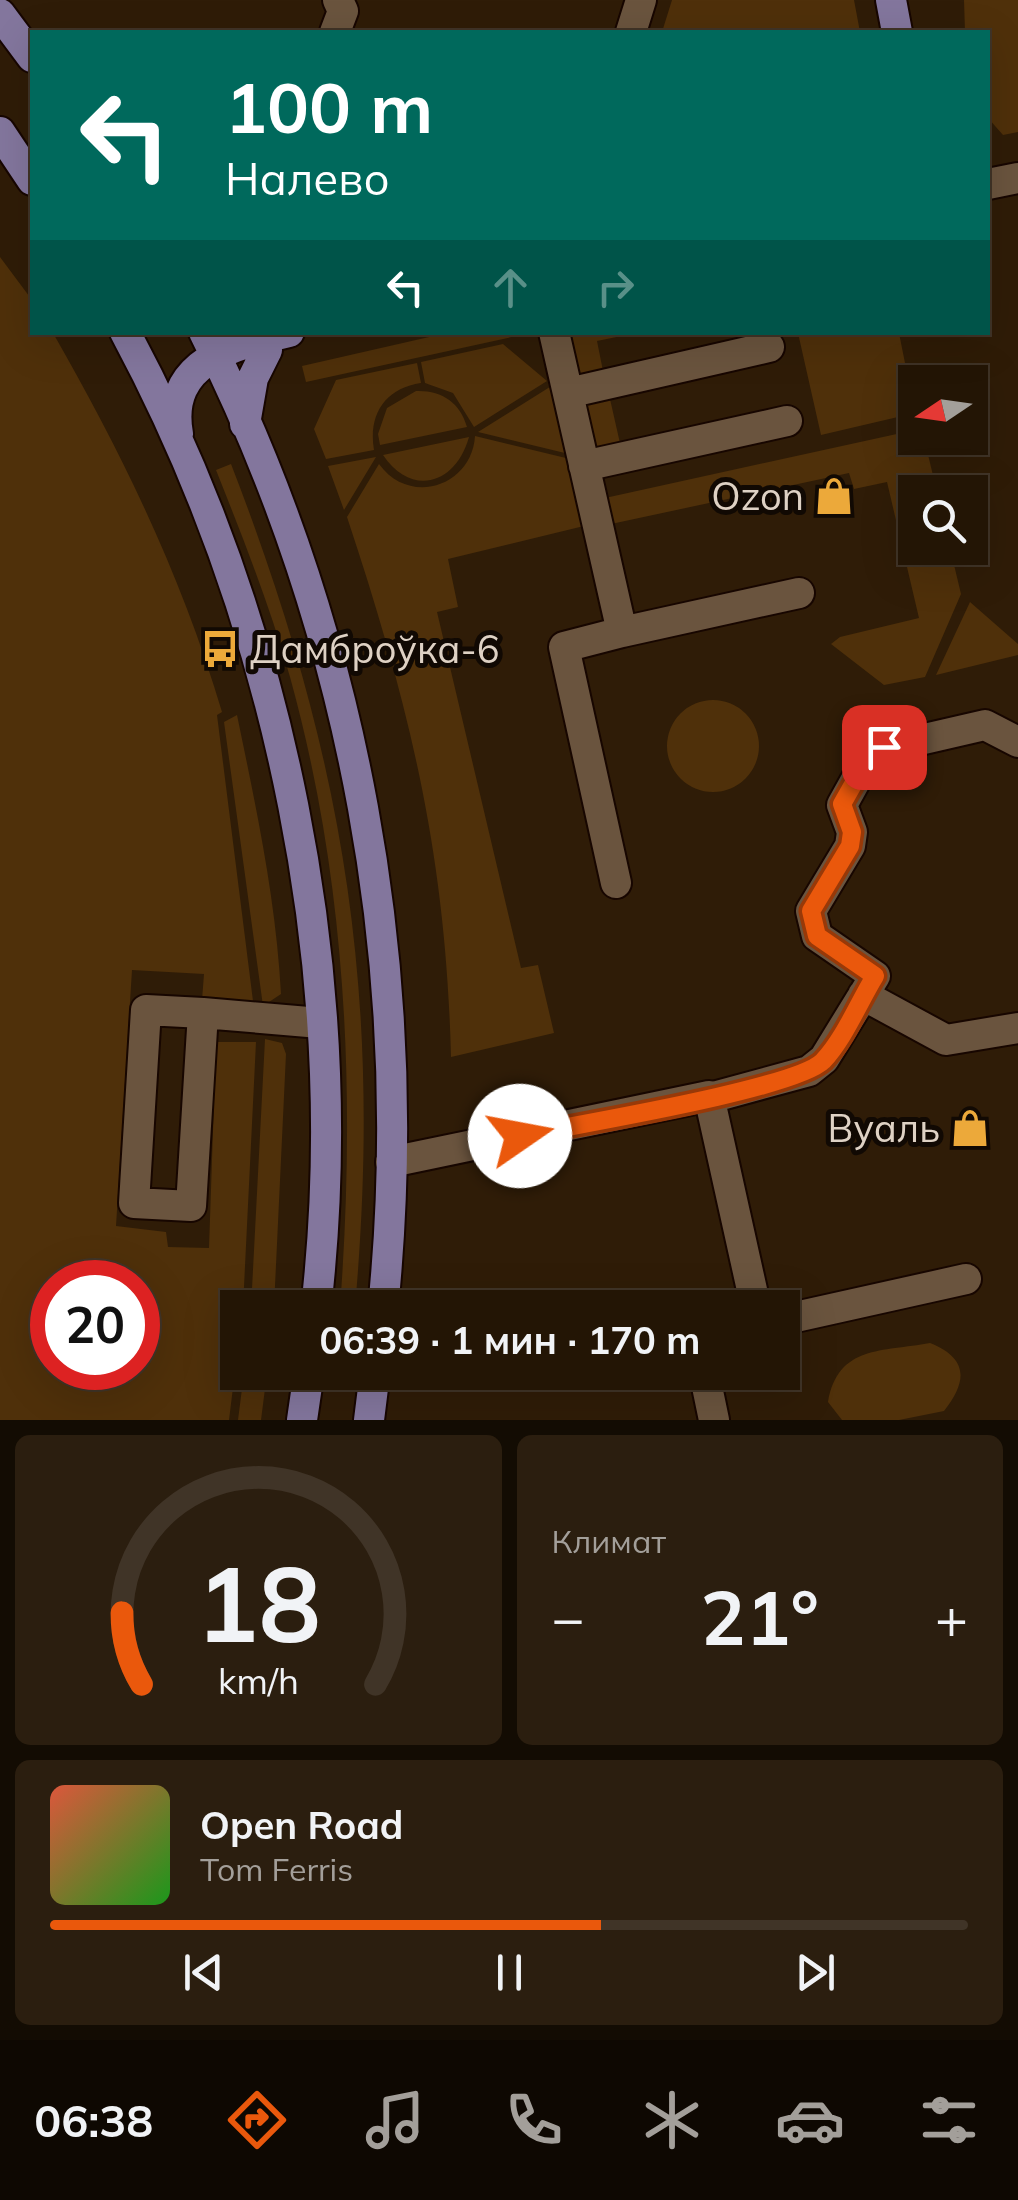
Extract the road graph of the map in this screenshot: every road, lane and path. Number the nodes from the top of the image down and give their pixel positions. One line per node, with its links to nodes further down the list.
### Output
1 (338, 0): 5 (street)
2 (641, 0): 6 (street)
3 (891, 0): 7 (main road)
4 (0, 14): 8 (main road)
5 (336, 30)
6 (632, 30)
7 (897, 30)
8 (30, 53)
9 (0, 132): 10 (main road)
10 (30, 177)
11 (1018, 178): 12 (street)
12 (990, 184)
13 (555, 335): 18 (street)
14 (283, 338): 17 (main road); 20 (main road)
15 (128, 340): 17 (main road); 21 (main road)
16 (769, 347): 18 (street)
17 (208, 356): 20 (main road); 21 (main road)
18 (568, 392): 22 (street)
19 (788, 421): 22 (street)
20 (245, 424): 32 (main road)
21 (180, 442): 29 (main road)
22 (584, 466): 24 (street)
23 (799, 593): 24 (street)
24 (622, 632): 26 (street)
25 (1018, 742): 27 (street)
26 (616, 883)
27 (863, 994): 30 (street); 31 (street)
28 (203, 1013): 28 (street); 29 (street)
29 (320, 1023): 34 (main road)
30 (1018, 1028)
31 (710, 1098): 32 (street); 36 (street)
32 (391, 1162): 35 (main road)
33 (966, 1280): 37 (street)
34 (317, 1290)
35 (384, 1290)
36 (752, 1290)
37 (800, 1316)
38 (306, 1390): 41 (main road)
39 (373, 1390): 42 (main road)
40 (708, 1390): 43 (street)
41 (302, 1420)
42 (369, 1420)
43 (714, 1420)

